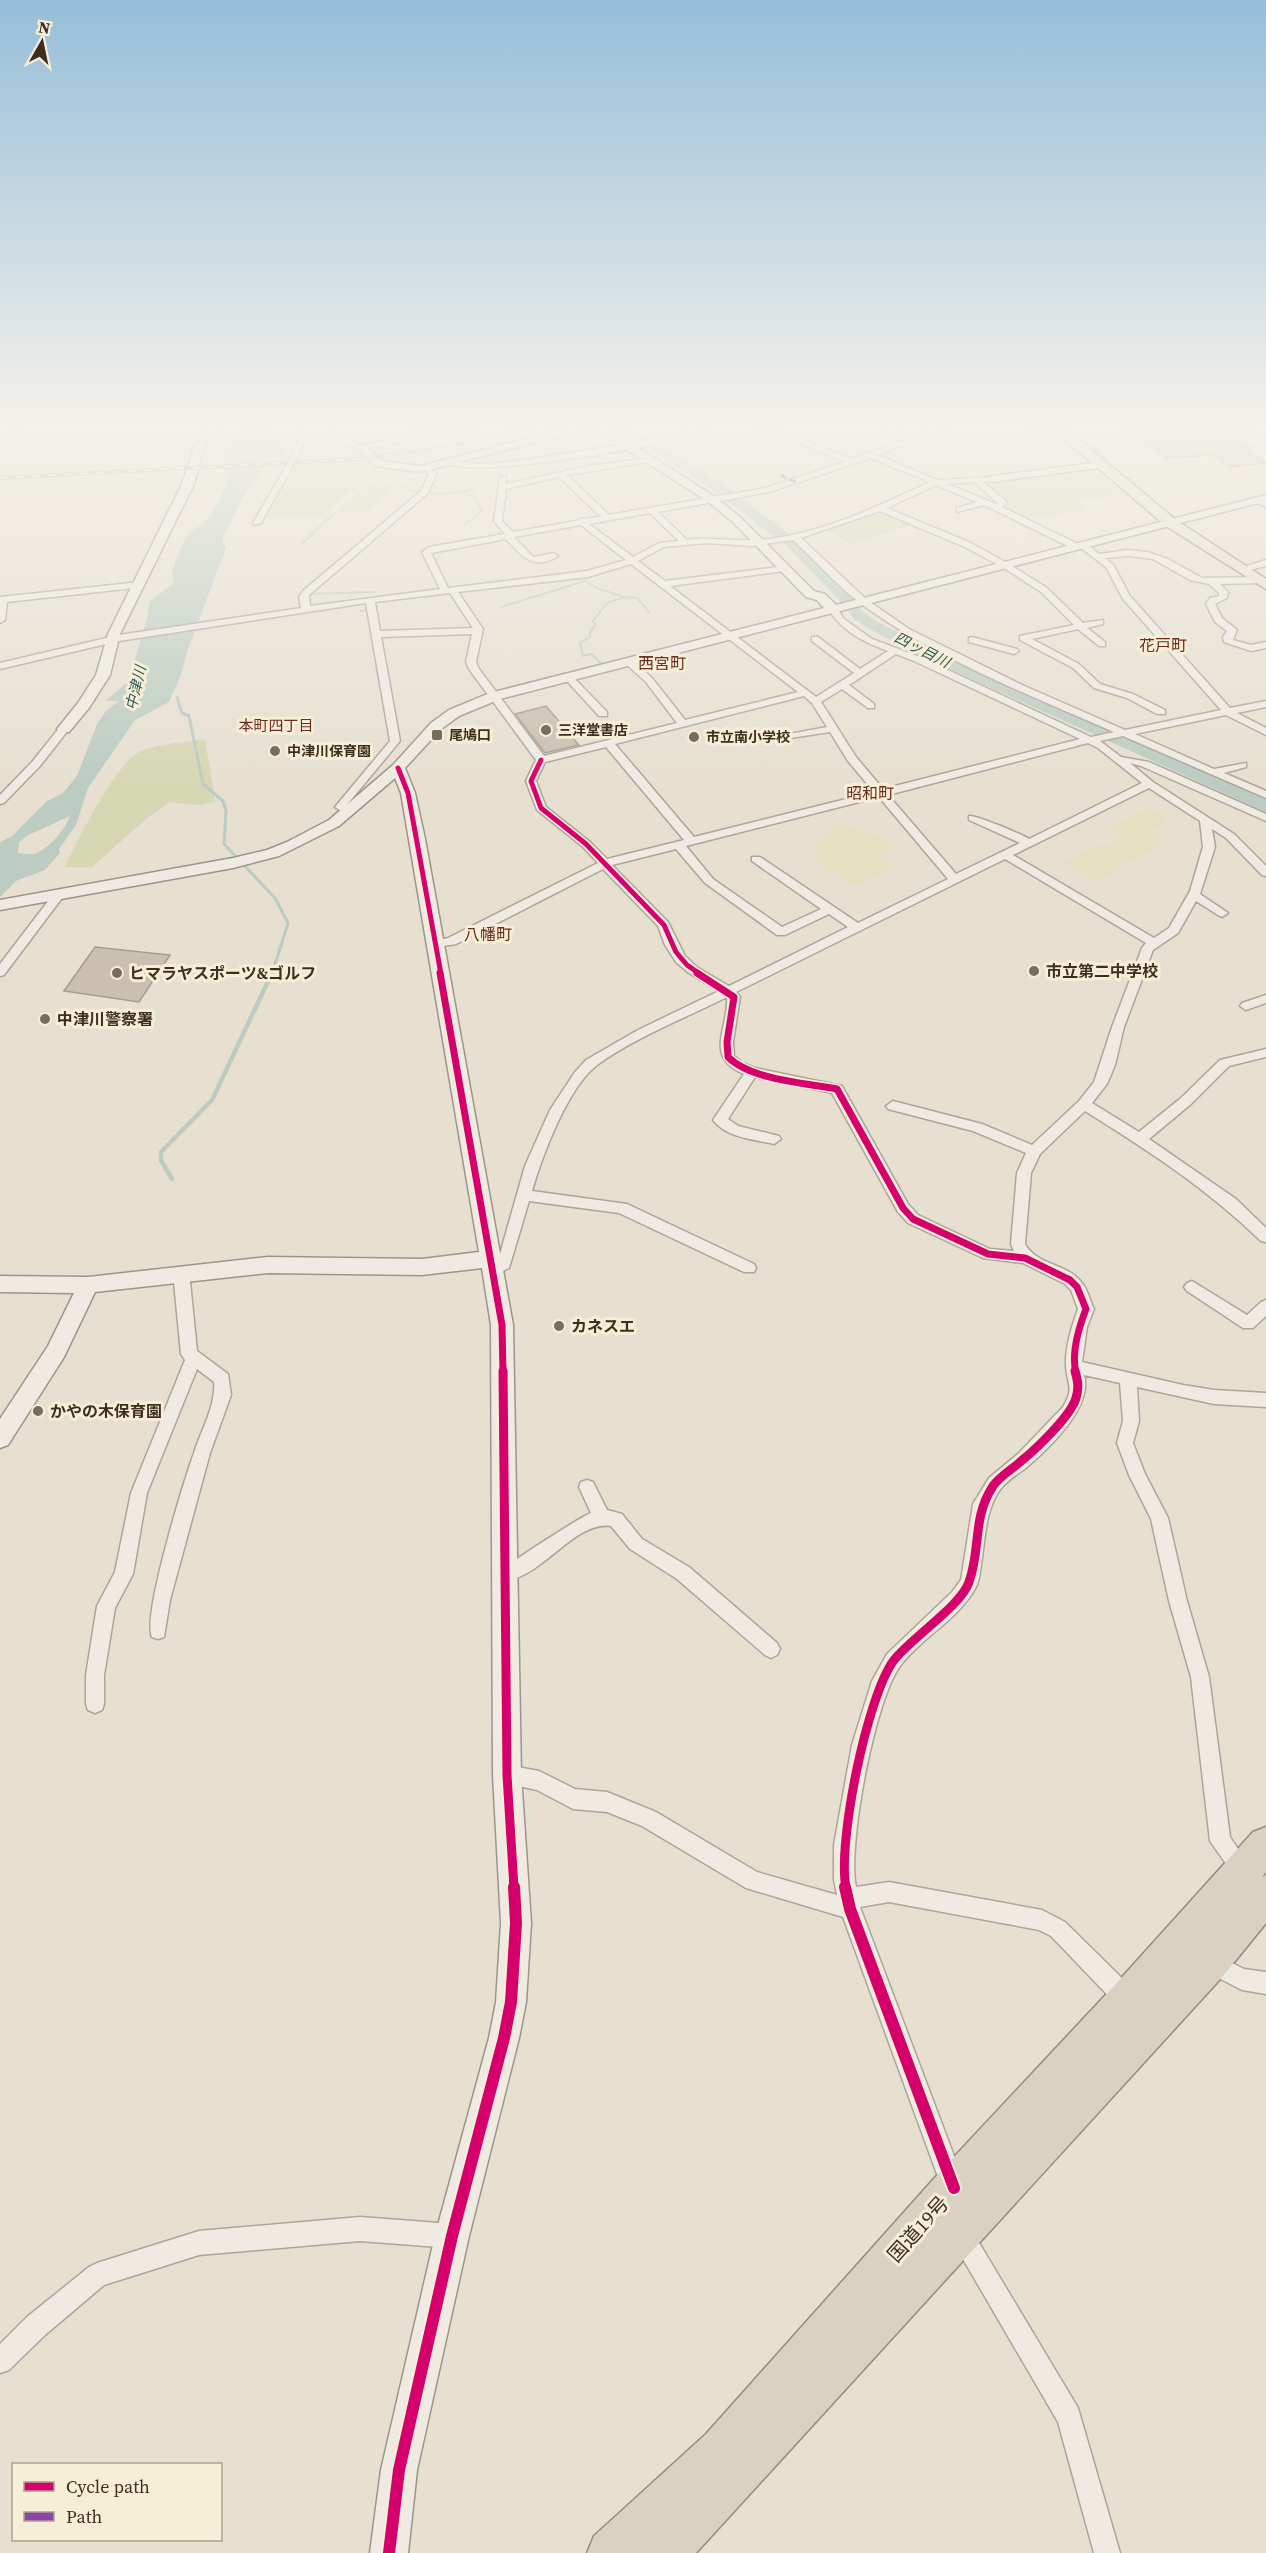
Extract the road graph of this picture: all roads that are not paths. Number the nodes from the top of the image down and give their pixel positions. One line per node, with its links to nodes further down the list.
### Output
1 (159, 545): 24 (street)
2 (362, 545): 29 (street)
3 (457, 545): 25 (street)
4 (518, 545): 14 (street)
5 (612, 545): 16 (street)
6 (662, 545): 16 (street)
7 (767, 545): 19 (street)
8 (801, 545): 28 (street)
9 (968, 545): 18 (street)
10 (1076, 545): 13 (street)
11 (1087, 545): 13 (street)
12 (1205, 545): 20 (main road)
13 (1080, 547): 15 (street); 18 (street)
14 (554, 556)
15 (1100, 556): 21 (street); 56 (street)
16 (633, 561): 22 (street); 25 (street)
17 (1266, 563): 20 (street)
18 (1004, 566): 28 (street); 33 (street)
19 (784, 568): 22 (street); 30 (street)
20 (1241, 569): 23 (main road)
21 (1210, 581): 23 (street); 42 (street)
22 (664, 584): 36 (street)
23 (1264, 584)
24 (140, 585): 26 (street); 37 (street)
25 (449, 591): 27 (street); 34 (street)
26 (1, 600): 31 (street)
27 (370, 600): 29 (street); 35 (street)
28 (861, 603): 30 (street); 63 (street)
29 (306, 609): 37 (street)
30 (837, 609): 36 (street); 44 (street)
31 (0, 620)
32 (1100, 622): 33 (street)
33 (1080, 626): 40 (street); 41 (street)
34 (477, 631): 35 (street); 52 (street)
35 (377, 634): 79 (street)
36 (731, 636): 46 (street); 51 (street)
37 (116, 639): 47 (street); 60 (street)
38 (815, 639): 48 (street)
39 (972, 640): 43 (street)
40 (1026, 640): 43 (street); 57 (street)
41 (1102, 644)
42 (1266, 645)
43 (1014, 651): 45 (street)
44 (893, 652): 48 (street); 65 (street)
45 (1002, 660)
46 (629, 662): 49 (street); 59 (street)
47 (0, 666)
48 (860, 673): 50 (street)
49 (569, 678): 52 (street); 58 (street)
50 (843, 685): 53 (street); 55 (street)
51 (805, 693): 53 (street); 59 (street)
52 (495, 696): 67 (street); 70 (street)
53 (816, 701): 61 (street)
54 (1266, 704): 56 (street)
55 (871, 706)
56 (1228, 711): 62 (street); 63 (street)
57 (1161, 712)
58 (603, 714)
59 (682, 723): 66 (street)
60 (64, 729): 77 (street)
61 (832, 729): 64 (street); 75 (street)
62 (1266, 732)
63 (1123, 733): 65 (street); 71 (street)
64 (788, 736)
65 (1090, 740): 68 (street); 75 (street)
66 (608, 743): 67 (street); 83 (street)
67 (541, 760): 87 (street)
68 (1117, 760): 72 (street); 78 (street)
69 (1242, 765): 71 (street)
70 (398, 768): 73 (street); 74 (street)
71 (1213, 772): 76 (street)
72 (1149, 784): 82 (street); 84 (street)
73 (370, 793): 74 (street); 79 (street)
74 (408, 794): 97 (street)
75 (882, 794): 83 (street); 89 (street)
76 (1266, 795)
77 (0, 801)
78 (1227, 801): 81 (street); 82 (street)
79 (347, 812): 91 (street)
80 (973, 818): 84 (street)
81 (1266, 818)
82 (1206, 820): 88 (street); 90 (street)
83 (684, 842): 87 (street); 93 (street)
84 (1028, 843): 85 (street)
85 (1005, 855): 89 (street); 96 (street)
86 (756, 860): 93 (street)
87 (606, 863): 97 (street); 99 (street)
88 (1264, 869)
89 (955, 880): 95 (street)
90 (1194, 895): 94 (street); 96 (street)
91 (52, 896): 92 (street); 98 (street)
92 (0, 905)
93 (830, 909): 95 (street)
94 (1222, 914)
95 (856, 927): 99 (street)
96 (1156, 944): 104 (street)
97 (436, 945): 112 (street)
98 (0, 972)
99 (728, 990): 103 (street); 109 (street)
100 (1266, 999): 101 (street)
101 (1246, 1006)
102 (1266, 1053): 107 (street)
103 (752, 1072): 106 (street); 111 (street)
104 (1084, 1104): 107 (street); 108 (street)
105 (893, 1106): 108 (street)
106 (774, 1139)
107 (1140, 1139): 110 (street)
108 (1034, 1151): 111 (street)
109 (525, 1195): 112 (street); 113 (street)
110 (1266, 1237)
111 (1025, 1257): 120 (street)
112 (492, 1265): 116 (street); 126 (street)
113 (748, 1268)
114 (182, 1282): 119 (street)
115 (0, 1284): 116 (street)
116 (88, 1285): 123 (street)
117 (1192, 1287): 118 (street)
118 (1266, 1306)
119 (193, 1359): 127 (street); 129 (street)
120 (1074, 1365): 121 (street); 132 (street)
121 (1128, 1380): 122 (street); 131 (street)
122 (1266, 1400)
123 (0, 1438)
124 (587, 1487): 125 (street)
125 (602, 1517): 126 (street); 128 (street)
126 (506, 1574): 130 (street)
127 (158, 1631)
128 (771, 1649)
129 (95, 1704)
130 (507, 1775): 132 (street); 138 (street)
131 (1259, 1870): 133 (highway, 国道19号); 135 (highway, 国道19号)
132 (849, 1904): 135 (street); 136 (street)
133 (1210, 1963): 134 (street); 137 (highway, 国道19号)
134 (1266, 1983)
135 (1128, 2000): 136 (highway, 国道19号)
136 (954, 2188): 141 (highway, 国道19号)
137 (960, 2232): 142 (highway, 国道19号); 143 (street)
138 (452, 2236): 139 (street); 140 (street)
139 (0, 2361)
140 (389, 2553)
141 (611, 2553)
142 (664, 2553)
143 (1107, 2553)

